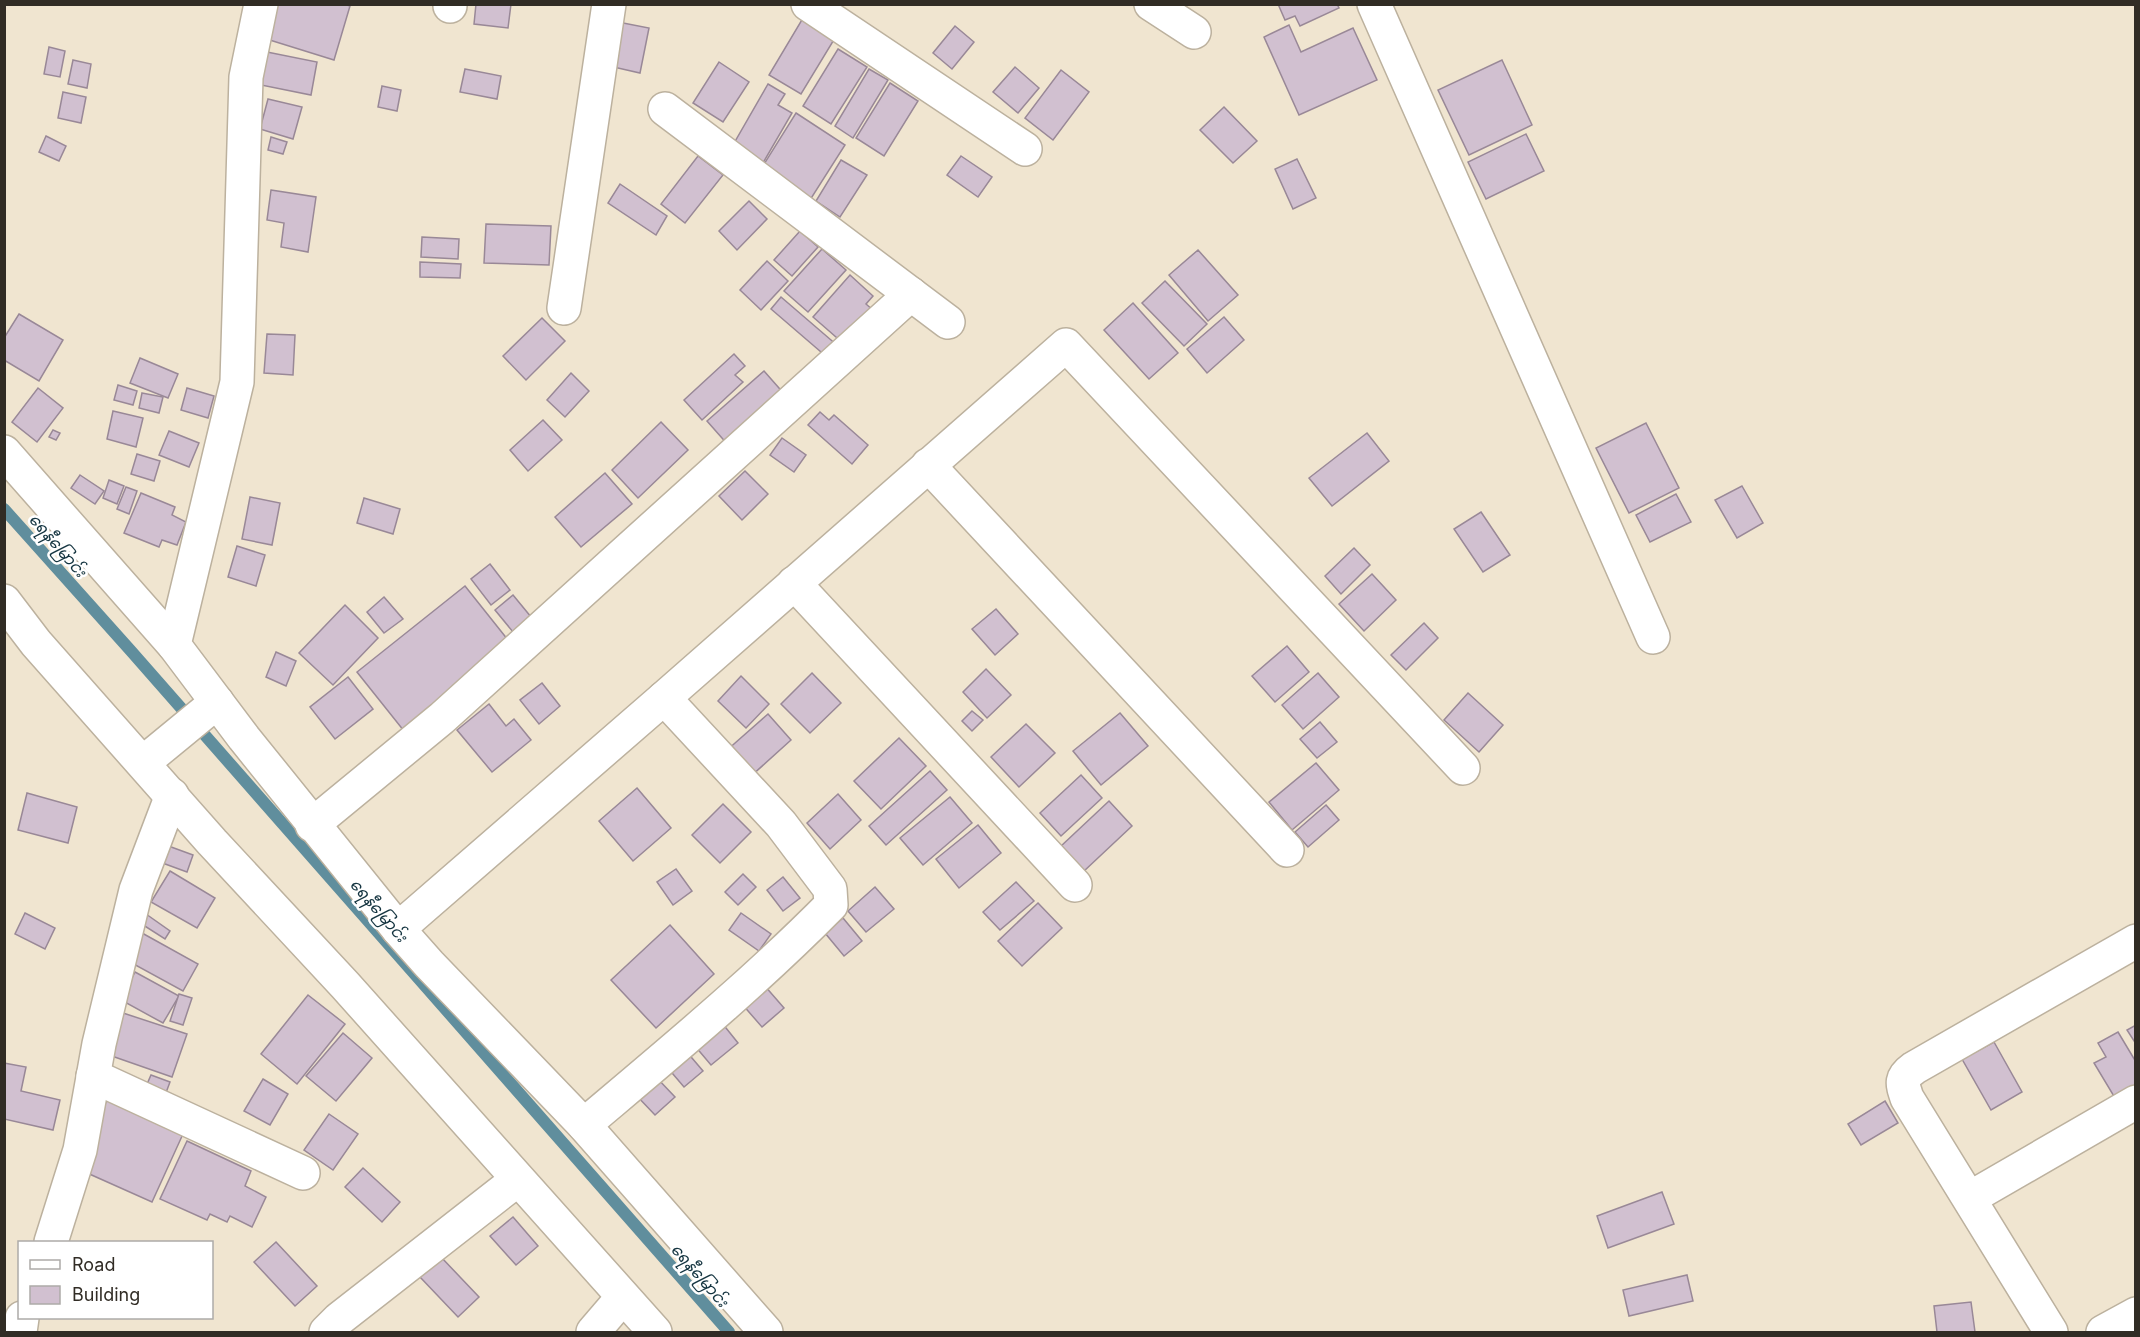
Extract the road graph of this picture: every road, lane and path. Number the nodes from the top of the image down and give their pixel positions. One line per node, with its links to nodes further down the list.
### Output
1 (261, 4): 18 (street)
2 (609, 4): 11 (street)
3 (808, 4): 6 (street)
4 (1151, 4): 7 (street)
5 (1374, 4): 17 (street)
6 (847, 15): 9 (street)
7 (1194, 32)
8 (665, 109): 10 (street)
9 (1025, 148)
10 (911, 294): 12 (street); 24 (street)
11 (564, 308)
12 (948, 322)
13 (4, 452): 18 (street)
14 (928, 465): 15 (street); 22 (street); 25 (street)
15 (795, 583): 19 (street); 26 (street)
16 (4, 601): 21 (street)
17 (1653, 637)
18 (174, 645): 20 (street)
19 (664, 698): 27 (street); 31 (street)
20 (211, 706): 21 (street); 24 (street)
21 (148, 759): 23 (street)
22 (1463, 768)
23 (172, 795): 29 (street); 33 (street)
24 (312, 825): 27 (street)
25 (1287, 850)
26 (1076, 885)
27 (398, 929): 31 (street)
28 (2136, 941): 34 (street)
29 (93, 1076): 32 (street); 35 (street)
30 (2136, 1102): 34 (street)
31 (584, 1125): 41 (street)
32 (303, 1173)
33 (517, 1180): 36 (street); 38 (street)
34 (1970, 1198): 42 (street)
35 (51, 1241)
36 (623, 1297): 39 (street); 40 (street)
37 (2136, 1314): 43 (street)
38 (326, 1332)
39 (593, 1332)
40 (655, 1332)
41 (766, 1332)
42 (2051, 1332)
43 (2103, 1332)

